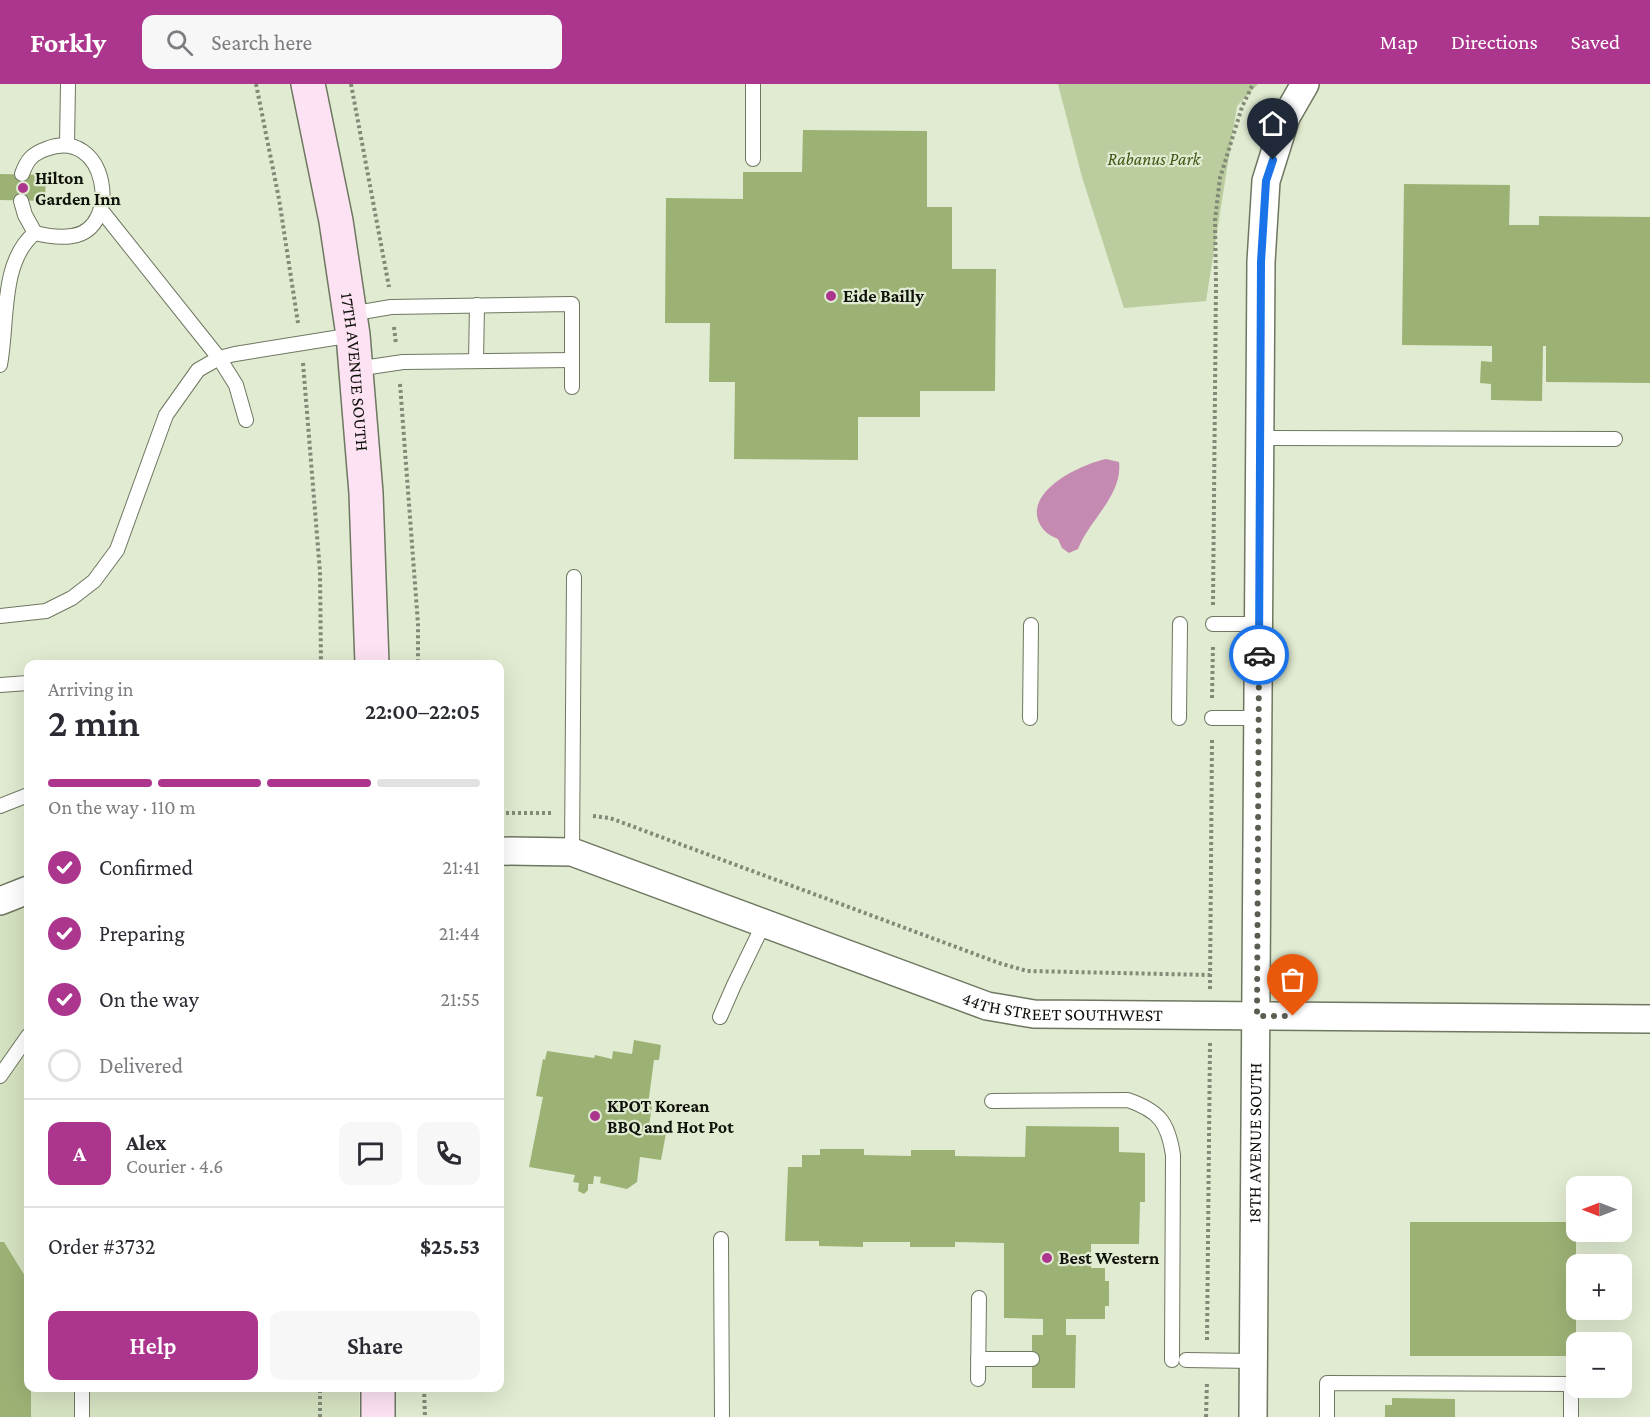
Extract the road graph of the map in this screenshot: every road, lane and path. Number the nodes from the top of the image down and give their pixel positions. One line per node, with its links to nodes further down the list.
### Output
1 (68, 84): 7 (lane)
2 (256, 84): 15 (path)
3 (308, 84): 14 (main road, 17TH AVENUE SOUTH)
4 (753, 84): 8 (lane)
5 (1253, 84): 28 (path)
6 (1305, 84): 23 (street, 18TH AVENUE SOUTH)
7 (67, 145): 9 (lane); 11 (lane)
8 (753, 159)
9 (22, 174)
10 (21, 201): 12 (lane)
11 (101, 210): 12 (lane); 16 (lane)
12 (35, 234): 19 (lane)
13 (477, 305): 14 (lane); 17 (lane); 18 (lane)
14 (351, 324): 15 (lane); 20 (main road, 17TH AVENUE SOUTH)
15 (301, 343): 16 (lane); 31 (path)
16 (219, 358): 22 (lane); 26 (lane)
17 (572, 360): 18 (lane); 21 (lane)
18 (476, 361): 20 (lane)
19 (0, 365)
20 (356, 369): 32 (main road, 17TH AVENUE SOUTH)
21 (572, 387)
22 (246, 420)
23 (1261, 438): 24 (lane); 29 (street, 18TH AVENUE SOUTH)
24 (1615, 440)
25 (574, 576): 42 (lane)
26 (0, 616)
27 (1180, 624): 36 (lane)
28 (1213, 624): 29 (lane); 37 (path)
29 (1260, 624): 38 (street, 18TH AVENUE SOUTH)
30 (1031, 625): 35 (lane)
31 (321, 660)
32 (372, 660)
33 (24, 683): 34 (lane)
34 (0, 685)
35 (1030, 718)
36 (1179, 718)
37 (1212, 718): 38 (lane); 48 (path)
38 (1259, 718): 50 (street, 18TH AVENUE SOUTH)
39 (24, 797): 40 (lane)
40 (0, 806)
41 (504, 813): 42 (path)
42 (572, 814): 44 (lane); 48 (path)
43 (504, 851): 44 (street, 44TH STREET SOUTHWEST)
44 (572, 852): 47 (street, 44TH STREET SOUTHWEST)
45 (24, 892): 46 (street)
46 (0, 901)
47 (764, 924): 49 (street, 44TH STREET SOUTHWEST); 51 (lane)
48 (1210, 975): 49 (path)
49 (1210, 1015): 50 (street, 44TH STREET SOUTHWEST); 60 (path)
50 (1257, 1016): 52 (street, 44TH STREET SOUTHWEST); 61 (street, 18TH AVENUE SOUTH)
51 (720, 1017)
52 (1650, 1019)
53 (24, 1042): 54 (lane)
54 (0, 1076)
55 (992, 1101): 60 (lane)
56 (721, 1239): 72 (lane)
57 (979, 1298): 58 (lane)
58 (978, 1359): 59 (lane); 62 (lane)
59 (1032, 1359)
60 (1207, 1361): 61 (lane); 73 (path)
61 (1254, 1361): 74 (street, 18TH AVENUE SOUTH)
62 (978, 1379)
63 (82, 1392): 68 (lane)
64 (320, 1392): 69 (path)
65 (378, 1392): 70 (main road)
66 (424, 1392): 71 (path)
67 (1571, 1414): 75 (lane)
68 (82, 1417)
69 (320, 1417)
70 (378, 1417)
71 (425, 1417)
72 (722, 1417)
73 (1206, 1417)
74 (1253, 1417)
75 (1327, 1417)

